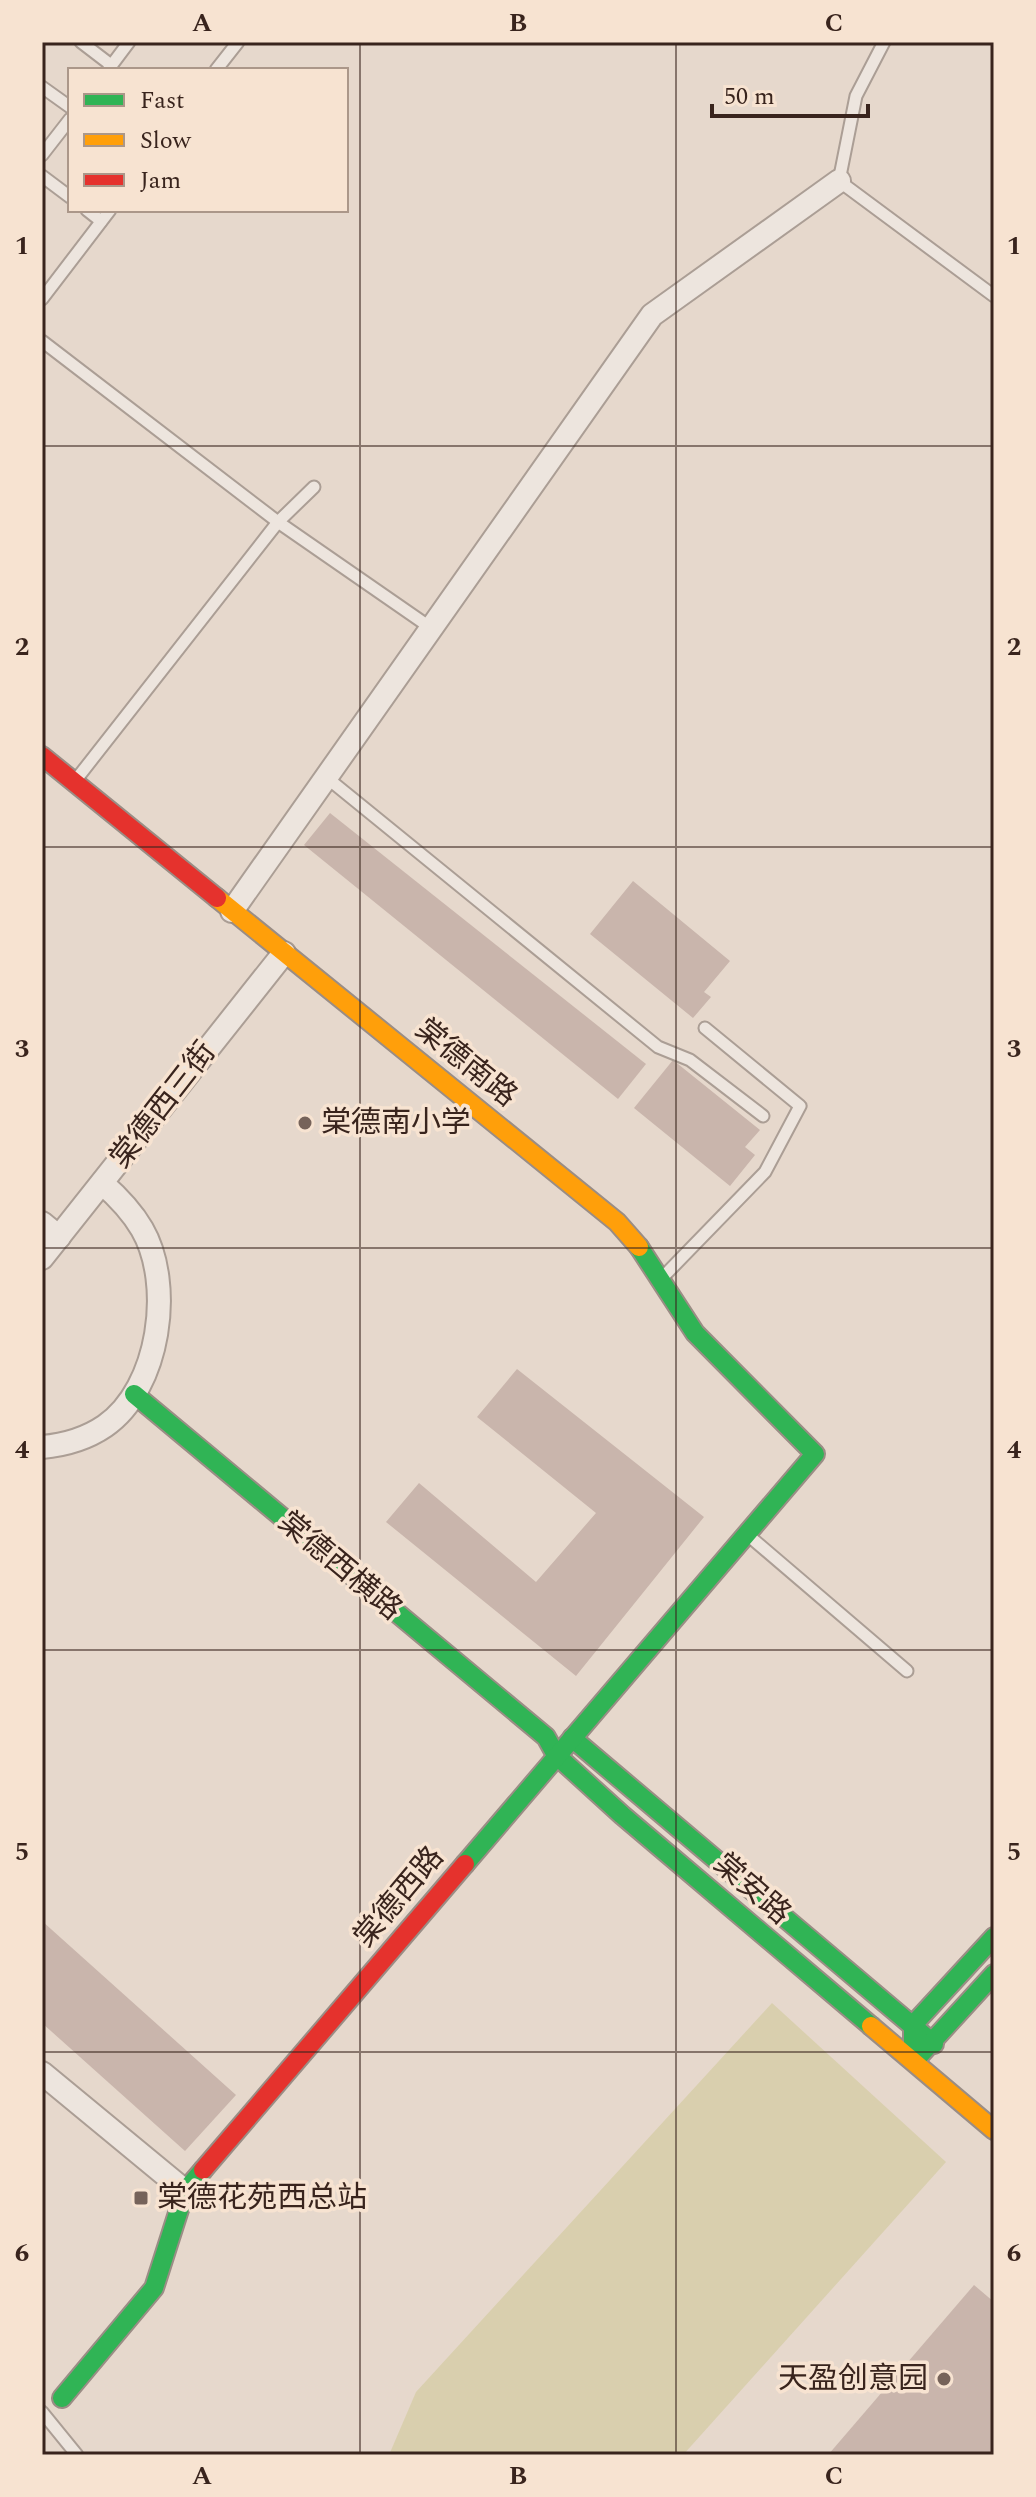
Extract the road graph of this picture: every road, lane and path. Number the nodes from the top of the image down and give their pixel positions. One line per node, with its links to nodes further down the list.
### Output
1 (81, 42): 5 (lane)
2 (129, 42): 5 (lane)
3 (238, 42): 6 (lane)
4 (884, 42): 12 (lane)
5 (109, 68)
6 (218, 68)
7 (42, 87): 8 (lane)
8 (68, 106)
9 (68, 122): 10 (lane)
10 (42, 155)
11 (42, 176): 13 (lane)
12 (839, 181): 17 (lane); 22 (street)
13 (68, 196)
14 (90, 212): 16 (lane)
15 (108, 212): 16 (lane)
16 (101, 221): 18 (lane)
17 (994, 296)
18 (42, 299)
19 (42, 341): 21 (lane)
20 (314, 487): 21 (lane)
21 (278, 522): 22 (lane); 25 (lane)
22 (431, 628): 24 (street)
23 (42, 756): 25 (street, 棠德南路)
24 (326, 777): 26 (street); 29 (lane)
25 (74, 782): 26 (street, 棠德南路)
26 (232, 911): 27 (street, 棠德南路)
27 (284, 953): 30 (street, 棠德西三街); 33 (street, 棠德南路)
28 (705, 1028): 33 (lane)
29 (763, 1116)
30 (102, 1183): 31 (street, 棠德西三街); 34 (street)
31 (50, 1230): 32 (street, 棠德西三街)
32 (42, 1258)
33 (662, 1278): 36 (street, 棠德南路)
34 (134, 1394): 35 (street); 39 (street, 棠德西横路)
35 (42, 1447)
36 (747, 1534): 37 (lane); 38 (street)
37 (907, 1671)
38 (572, 1738): 39 (street); 42 (street, 棠安路)
39 (551, 1746): 44 (street, 棠安路); 47 (street, 棠德西路)
40 (994, 1937): 42 (street)
41 (994, 1974): 43 (street)
42 (913, 2025): 43 (street, 棠安路); 44 (street)
43 (934, 2044): 44 (street)
44 (912, 2063): 46 (street, 棠安路)
45 (42, 2073): 47 (street)
46 (994, 2130)
47 (185, 2191): 48 (street, 棠德西路)
48 (62, 2398)
49 (42, 2412): 50 (lane)
50 (77, 2455)

